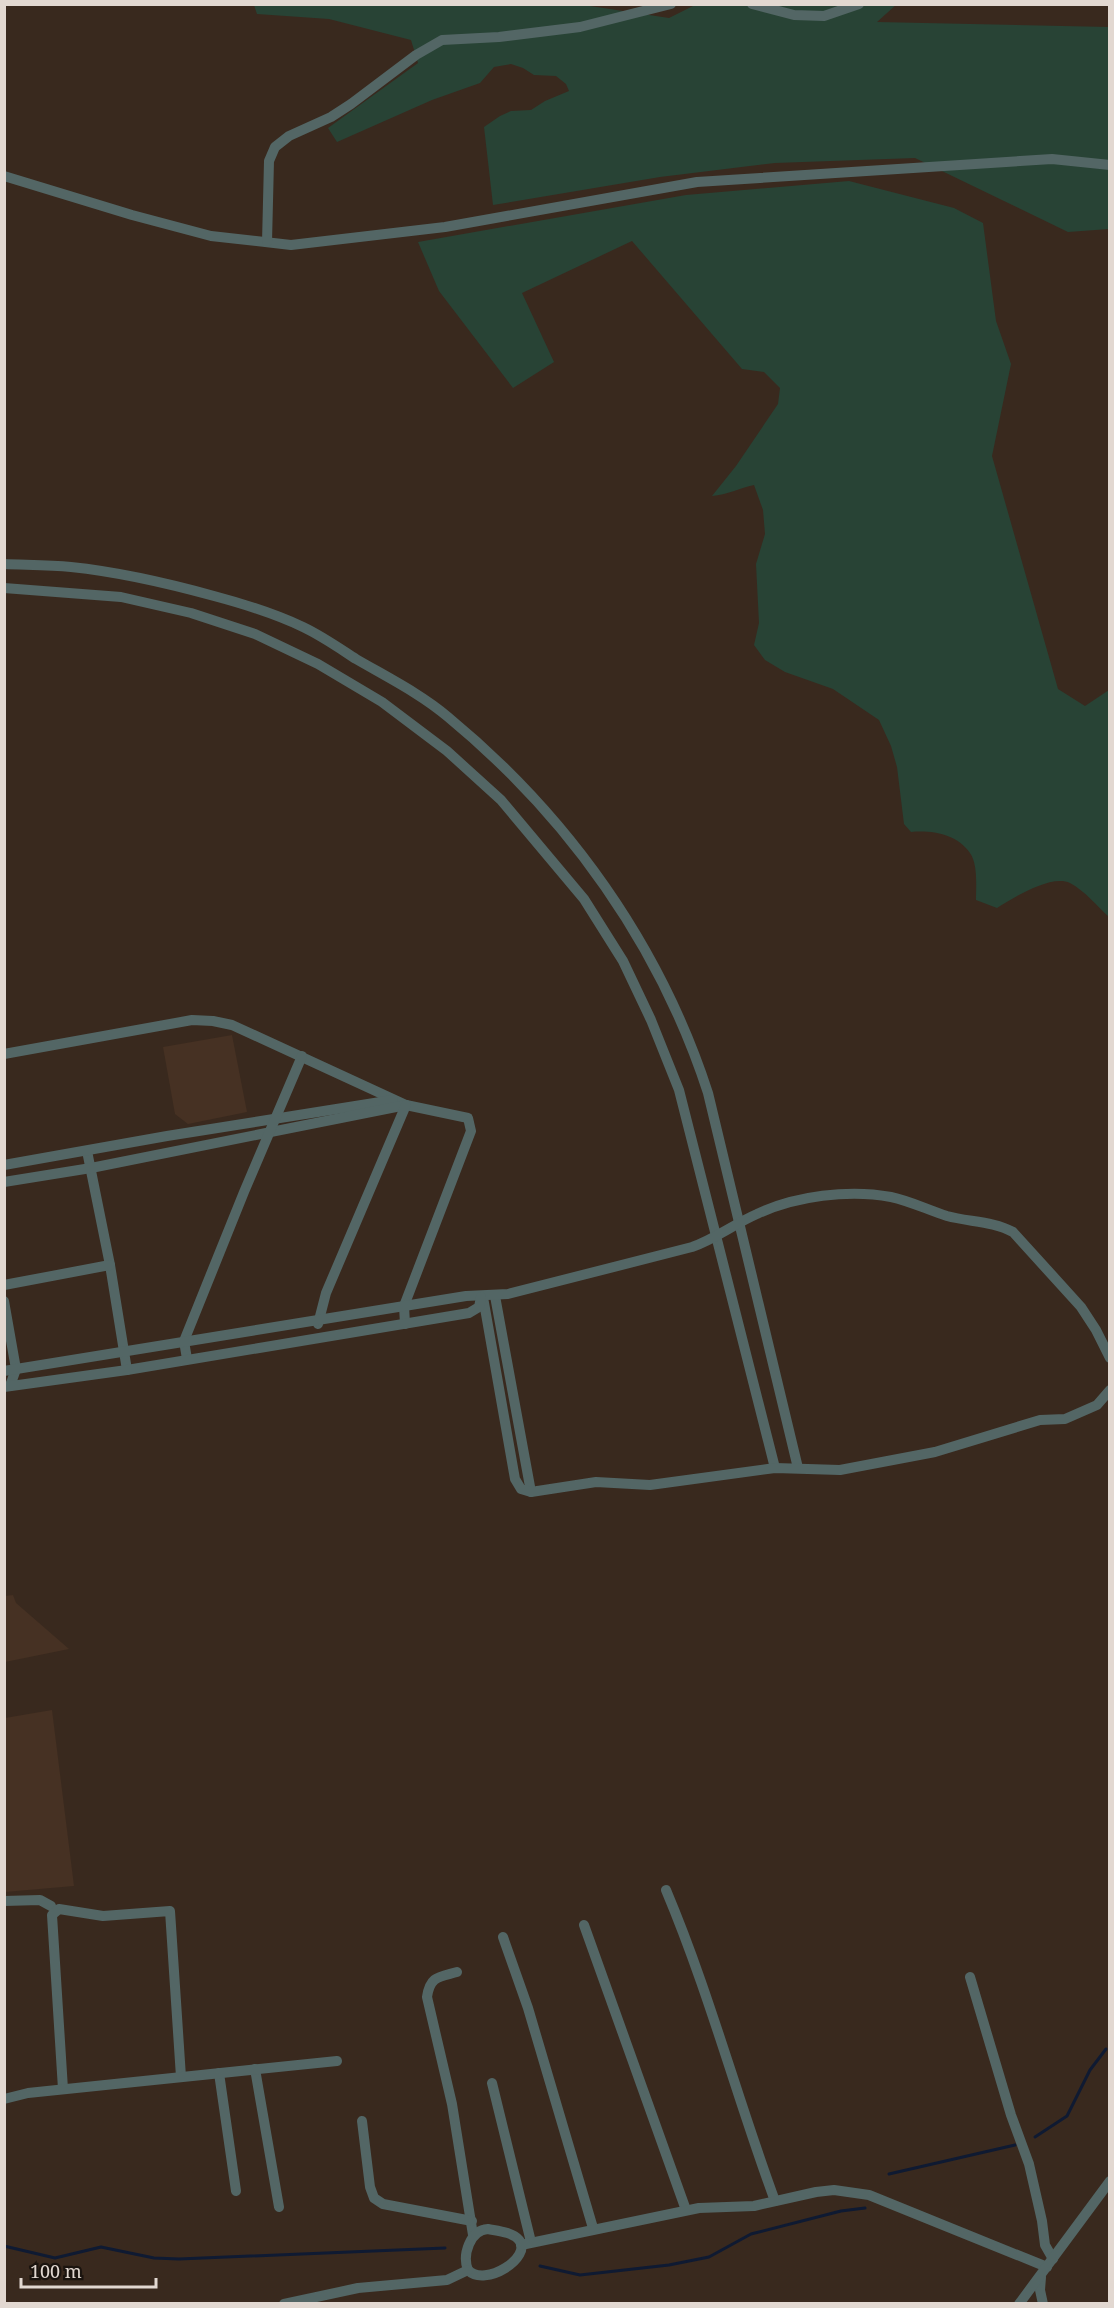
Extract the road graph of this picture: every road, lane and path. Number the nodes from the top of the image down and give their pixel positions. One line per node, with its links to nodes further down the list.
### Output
1 (671, 4): 6 (street)
2 (752, 4): 3 (street)
3 (859, 4)
4 (1110, 165): 6 (street)
5 (4, 176): 6 (street)
6 (267, 242)
7 (4, 564): 18 (street)
8 (4, 588): 19 (street)
9 (4, 1054): 10 (street)
10 (302, 1056): 11 (street); 12 (street)
11 (398, 1104): 12 (street); 13 (street); 25 (street); 26 (street)
12 (275, 1119): 13 (street); 14 (street)
13 (270, 1132): 16 (street); 29 (street)
14 (87, 1151): 15 (street); 16 (street)
15 (4, 1165)
16 (91, 1168): 17 (street); 20 (street)
17 (4, 1182)
18 (739, 1223): 19 (street); 31 (street); 40 (street)
19 (716, 1236): 22 (street); 39 (street)
20 (110, 1266): 21 (street); 30 (street)
21 (4, 1285)
22 (495, 1296): 23 (street); 35 (street)
23 (482, 1297): 25 (street); 27 (street); 36 (street)
24 (4, 1301): 33 (street)
25 (404, 1306): 26 (street); 27 (street)
26 (317, 1320): 28 (street); 29 (street)
27 (405, 1324): 28 (street)
28 (319, 1337): 32 (street)
29 (184, 1341): 30 (street); 32 (street)
30 (124, 1351): 33 (street); 34 (street)
31 (1110, 1358)
32 (187, 1359): 34 (street)
33 (10, 1370): 37 (street)
34 (126, 1370): 37 (street)
35 (511, 1384): 36 (street); 41 (street)
36 (499, 1385): 41 (street)
37 (7, 1386)
38 (1110, 1390): 40 (street)
39 (775, 1468): 40 (street); 41 (street)
40 (798, 1468)
41 (531, 1492)
42 (666, 1890): 59 (street)
43 (4, 1901): 44 (street)
44 (51, 1906)
45 (584, 1925): 61 (street)
46 (503, 1937): 63 (street)
47 (457, 1972): 62 (street)
48 (970, 1977): 66 (street)
49 (337, 2061): 50 (street)
50 (255, 2069): 51 (street); 60 (street)
51 (219, 2073): 52 (street); 58 (street)
52 (181, 2077): 54 (street); 54 (street)
53 (492, 2083): 65 (street)
54 (63, 2089): 55 (street)
55 (4, 2099)
56 (362, 2121): 62 (street)
57 (1110, 2181): 66 (street)
58 (236, 2191)
59 (775, 2201): 61 (street); 66 (street)
60 (279, 2207)
61 (686, 2210): 63 (street)
62 (472, 2221): 64 (street)
63 (593, 2228): 65 (street)
64 (473, 2235): 65 (street); 67 (street)
65 (526, 2243): 67 (street)
66 (1047, 2268): 70 (street); 71 (street)
67 (468, 2270): 68 (street)
68 (308, 2301): 69 (street)
69 (284, 2304)
70 (1019, 2304)
71 (1043, 2304)

